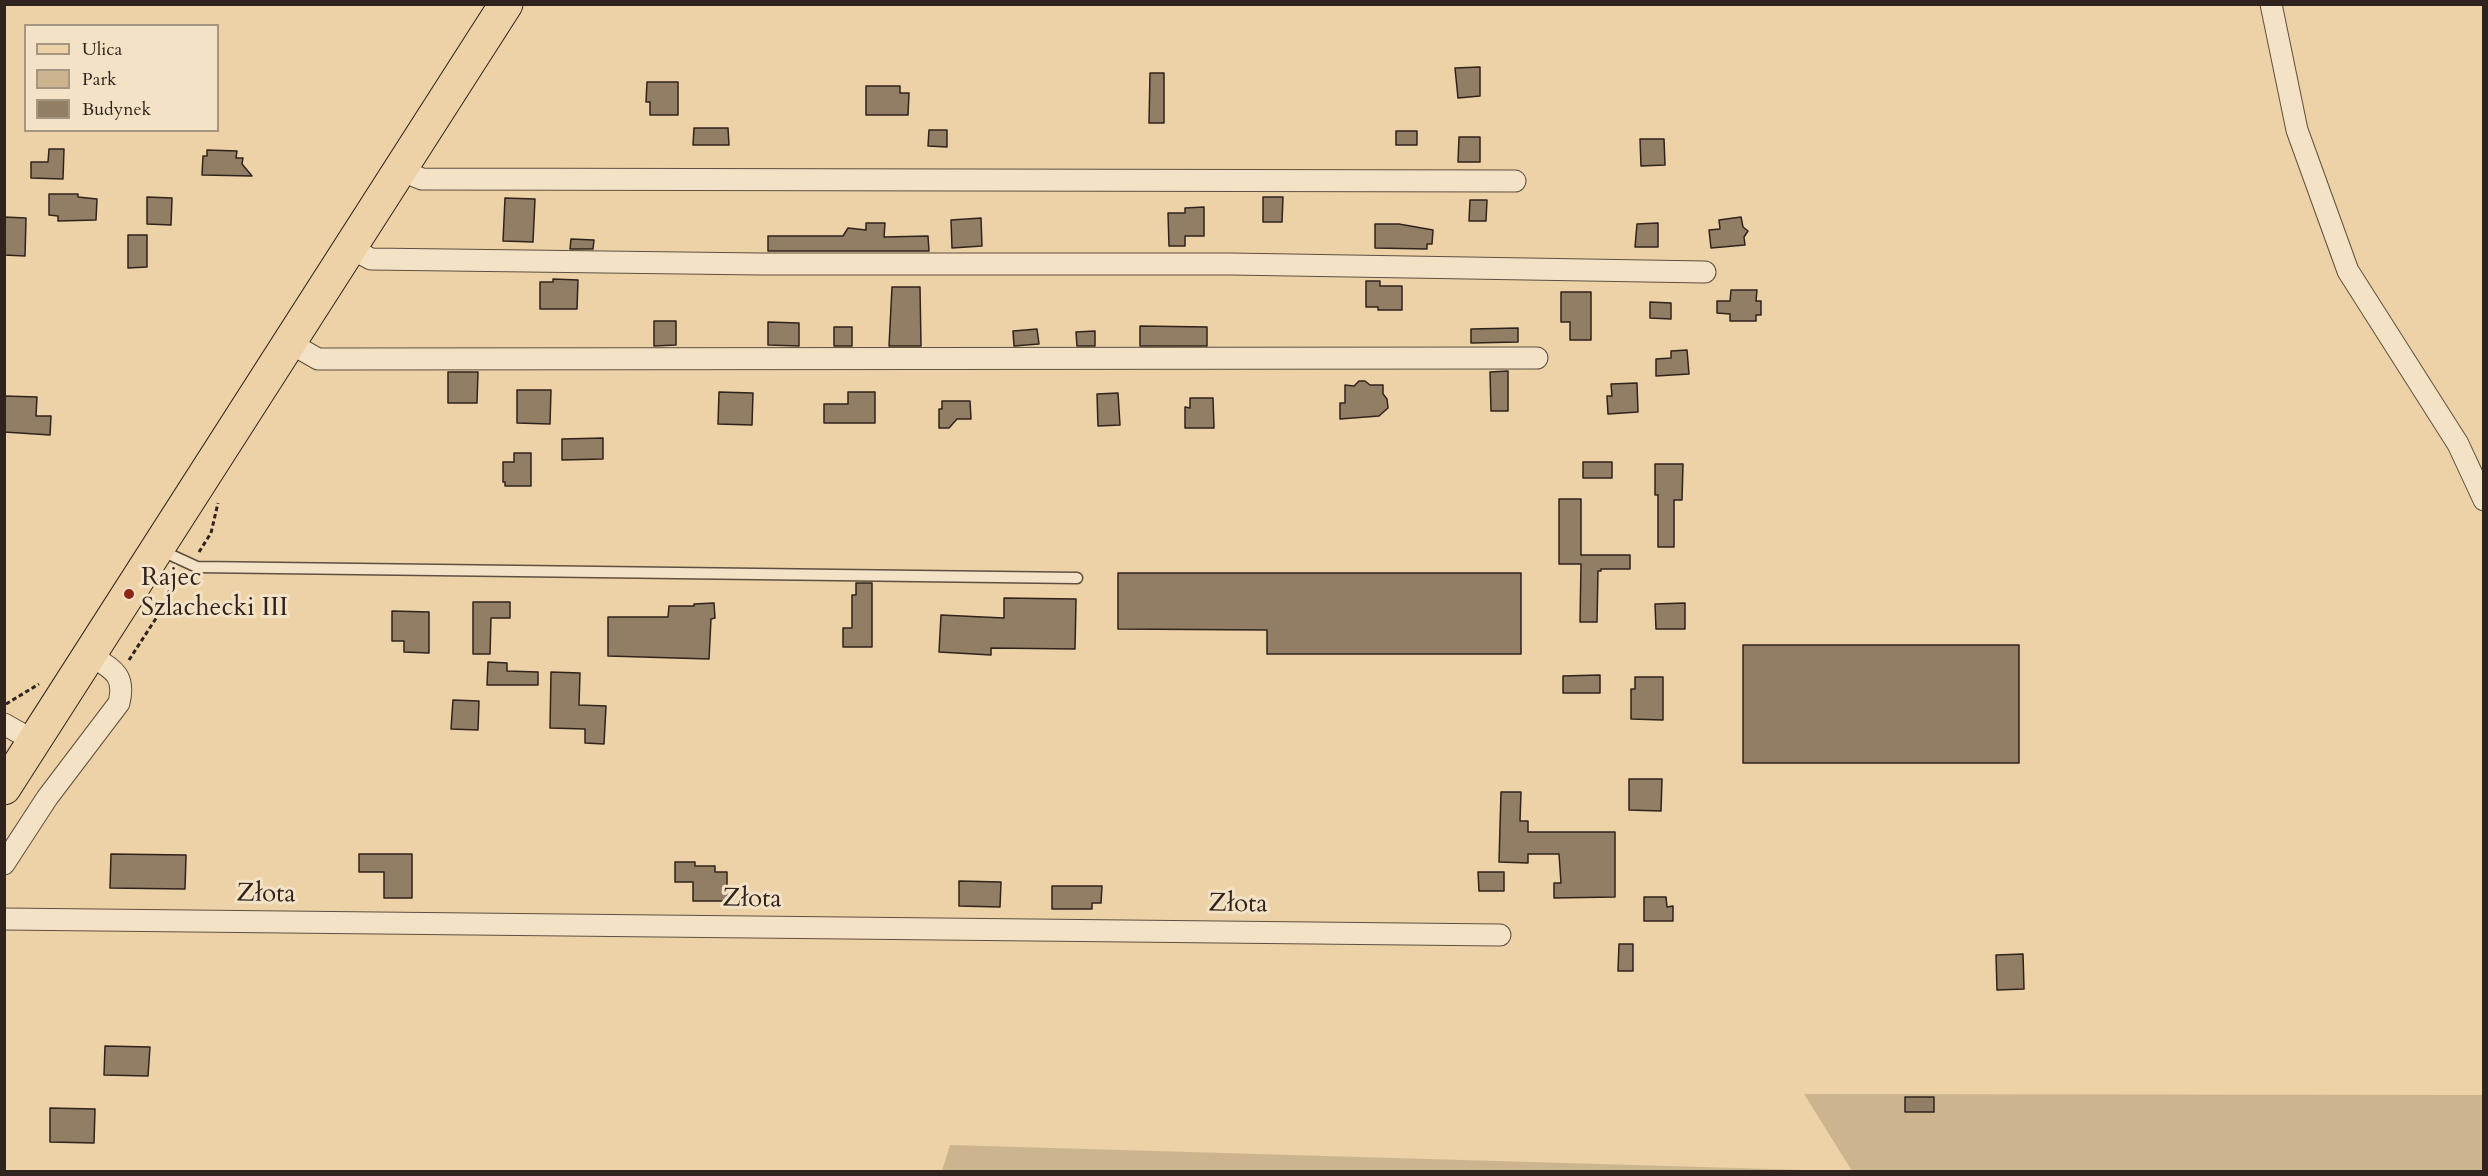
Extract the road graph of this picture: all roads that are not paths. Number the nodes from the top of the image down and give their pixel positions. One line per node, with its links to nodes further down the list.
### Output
1 (506, 4): 3 (main road)
2 (2271, 4): 9 (street)
3 (400, 170): 4 (street); 5 (main road)
4 (1515, 181)
5 (350, 248): 6 (street); 7 (main road)
6 (1705, 272)
7 (290, 343): 8 (street); 10 (main road)
8 (1537, 358)
9 (2484, 500)
10 (157, 549): 11 (lane); 12 (main road)
11 (1077, 578)
12 (90, 655): 14 (main road); 16 (street)
13 (4, 724): 14 (street)
14 (34, 741): 15 (main road)
15 (4, 788)
16 (4, 864)
17 (4, 919): 18 (street, Złota)
18 (1500, 935)

